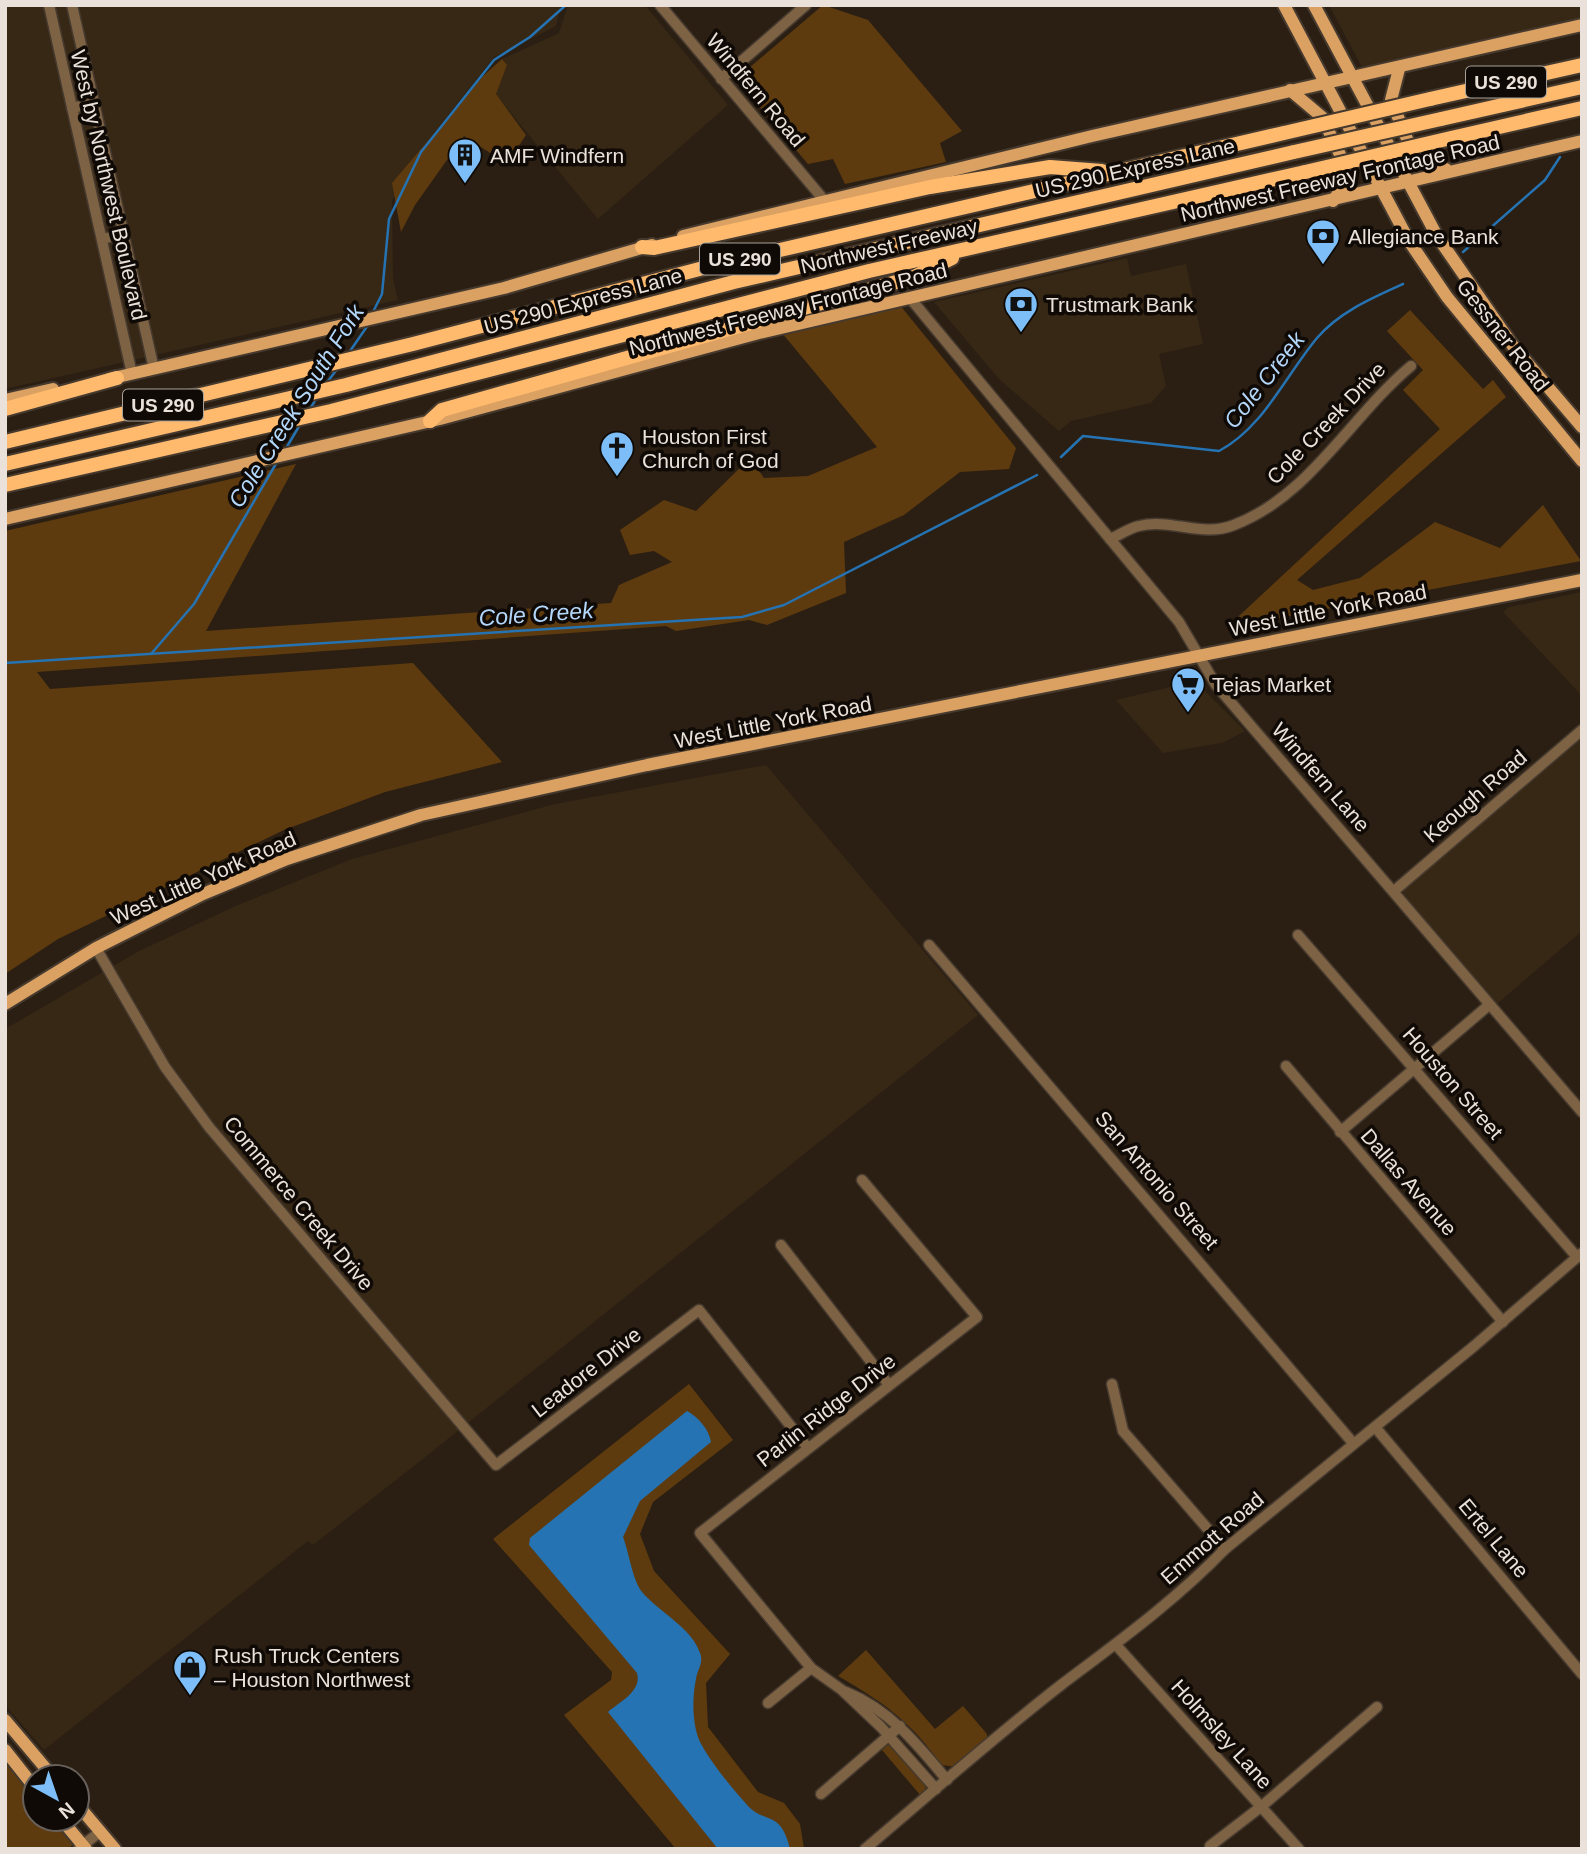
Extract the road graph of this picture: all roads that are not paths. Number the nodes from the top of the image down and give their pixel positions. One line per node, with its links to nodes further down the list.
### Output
1 (49, 5): 16 (street, West by Northwest Boulevard)
2 (72, 5): 15 (street, West by Northwest Boulevard)
3 (660, 5): 11 (street, Windfern Road)
4 (806, 5): 11 (street)
5 (1284, 5): 12 (main road, Gessner Road)
6 (1314, 5): 10 (main road, Gessner Road)
7 (1582, 25): 9 (main road)
8 (1582, 65): 20 (highway, Northwest Freeway / US 290, bridge)
9 (1399, 69): 10 (main road); 19 (main road)
10 (1355, 78): 12 (main road); 21 (main road, Gessner Road)
11 (721, 79): 23 (street, Windfern Road)
12 (1326, 83): 14 (main road); 22 (main road, Gessner Road)
13 (1582, 87): 43 (highway, US 290 Express Lane, bridge)
14 (1290, 90): 23 (main road); 24 (main road)
15 (94, 103): 16 (street); 25 (street, West by Northwest Boulevard)
16 (72, 108): 26 (street, West by Northwest Boulevard)
17 (1582, 108): 28 (highway, Northwest Freeway / US 290, bridge)
18 (1582, 141): 19 (main road, Northwest Freeway Frontage Road)
19 (1455, 170): 21 (main road, Northwest Freeway Frontage Road)
20 (1118, 172): 27 (highway); 40 (highway, Northwest Freeway / US 290)
21 (1409, 181): 22 (main road, Northwest Freeway Frontage Road); 30 (main road, Gessner Road)
22 (1380, 188): 24 (main road, Northwest Freeway Frontage Road); 31 (main road, Gessner Road)
23 (824, 200): 27 (main road)
24 (1333, 201): 29 (main road, Northwest Freeway Frontage Road)
25 (123, 234): 26 (street); 33 (street, West by Northwest Boulevard)
26 (102, 239): 34 (street, West by Northwest Boulevard)
27 (642, 247): 33 (main road)
28 (972, 248): 38 (highway); 44 (highway, Northwest Freeway / US 290)
29 (910, 298): 38 (main road, Northwest Freeway Frontage Road); 46 (street, Windfern Lane)
30 (1506, 335): 31 (main road); 39 (main road, Gessner Road)
31 (1488, 350): 41 (main road, Gessner Road)
32 (1411, 366): 46 (street, Cole Creek Drive)
33 (154, 369): 34 (main road)
34 (132, 374): 35 (main road)
35 (117, 377): 36 (main road); 37 (highway)
36 (5, 400)
37 (5, 409)
38 (430, 421): 45 (main road, Northwest Freeway Frontage Road)
39 (1582, 427): 41 (main road)
40 (5, 442)
41 (1565, 442): 42 (main road, Gessner Road)
42 (1582, 461)
43 (5, 464)
44 (5, 485)
45 (5, 519)
46 (1110, 539): 48 (street, Windfern Lane)
47 (1582, 580): 48 (main road, West Little York Road)
48 (1199, 655): 50 (street, Windfern Lane); 53 (main road, West Little York Road)
49 (1582, 730): 50 (street, Keough Road)
50 (1394, 891): 55 (street, Windfern Lane)
51 (1298, 934): 57 (street, Houston Street)
52 (929, 945): 67 (street, San Antonio Street)
53 (96, 948): 54 (main road, West Little York Road); 69 (street, Commerce Creek Drive)
54 (5, 1004)
55 (1489, 1005): 57 (street); 58 (street, Windfern Lane)
56 (1286, 1066): 59 (street, Dallas Avenue)
57 (1416, 1070): 59 (street); 62 (street, Houston Street)
58 (1582, 1112)
59 (1340, 1132): 63 (street, Dallas Avenue)
60 (862, 1180): 65 (street, Parlin Ridge Drive)
61 (781, 1245): 65 (street)
62 (1579, 1255): 63 (street, Emmott Road)
63 (1503, 1322): 66 (street, Emmott Road)
64 (1112, 1384): 70 (street)
65 (890, 1385): 68 (street, Parlin Ridge Drive)
66 (1375, 1427): 67 (street, Emmott Road); 73 (street, Ertel Lane)
67 (1353, 1443): 70 (street, Emmott Road)
68 (808, 1448): 69 (street, Leadore Drive); 72 (street, Parlin Ridge Drive)
69 (496, 1465)
70 (1225, 1549): 71 (street, Emmott Road)
71 (1116, 1645): 84 (street, Emmott Road); 87 (street, Holmsley Lane)
72 (811, 1668): 74 (street); 75 (street)
73 (1582, 1674)
74 (842, 1690): 78 (street); 79 (street)
75 (768, 1703)
76 (1377, 1707): 87 (street)
77 (5, 1720): 80 (main road)
78 (900, 1726): 79 (street); 84 (street)
79 (891, 1737): 85 (street); 86 (street)
80 (21, 1740): 81 (main road); 82 (main road)
81 (6, 1752): 83 (main road)
82 (41, 1763)
83 (21, 1771)
84 (947, 1780): 85 (street, Emmott Road)
85 (936, 1789): 94 (street, Emmott Road)
86 (821, 1794)
87 (1262, 1806): 91 (street); 95 (street, Holmsley Lane)
88 (91, 1821): 89 (main road)
89 (100, 1832): 92 (street); 93 (main road)
90 (72, 1833): 92 (main road)
91 (1210, 1846)
92 (83, 1847)
93 (115, 1849)
94 (865, 1849)
95 (1299, 1849)

